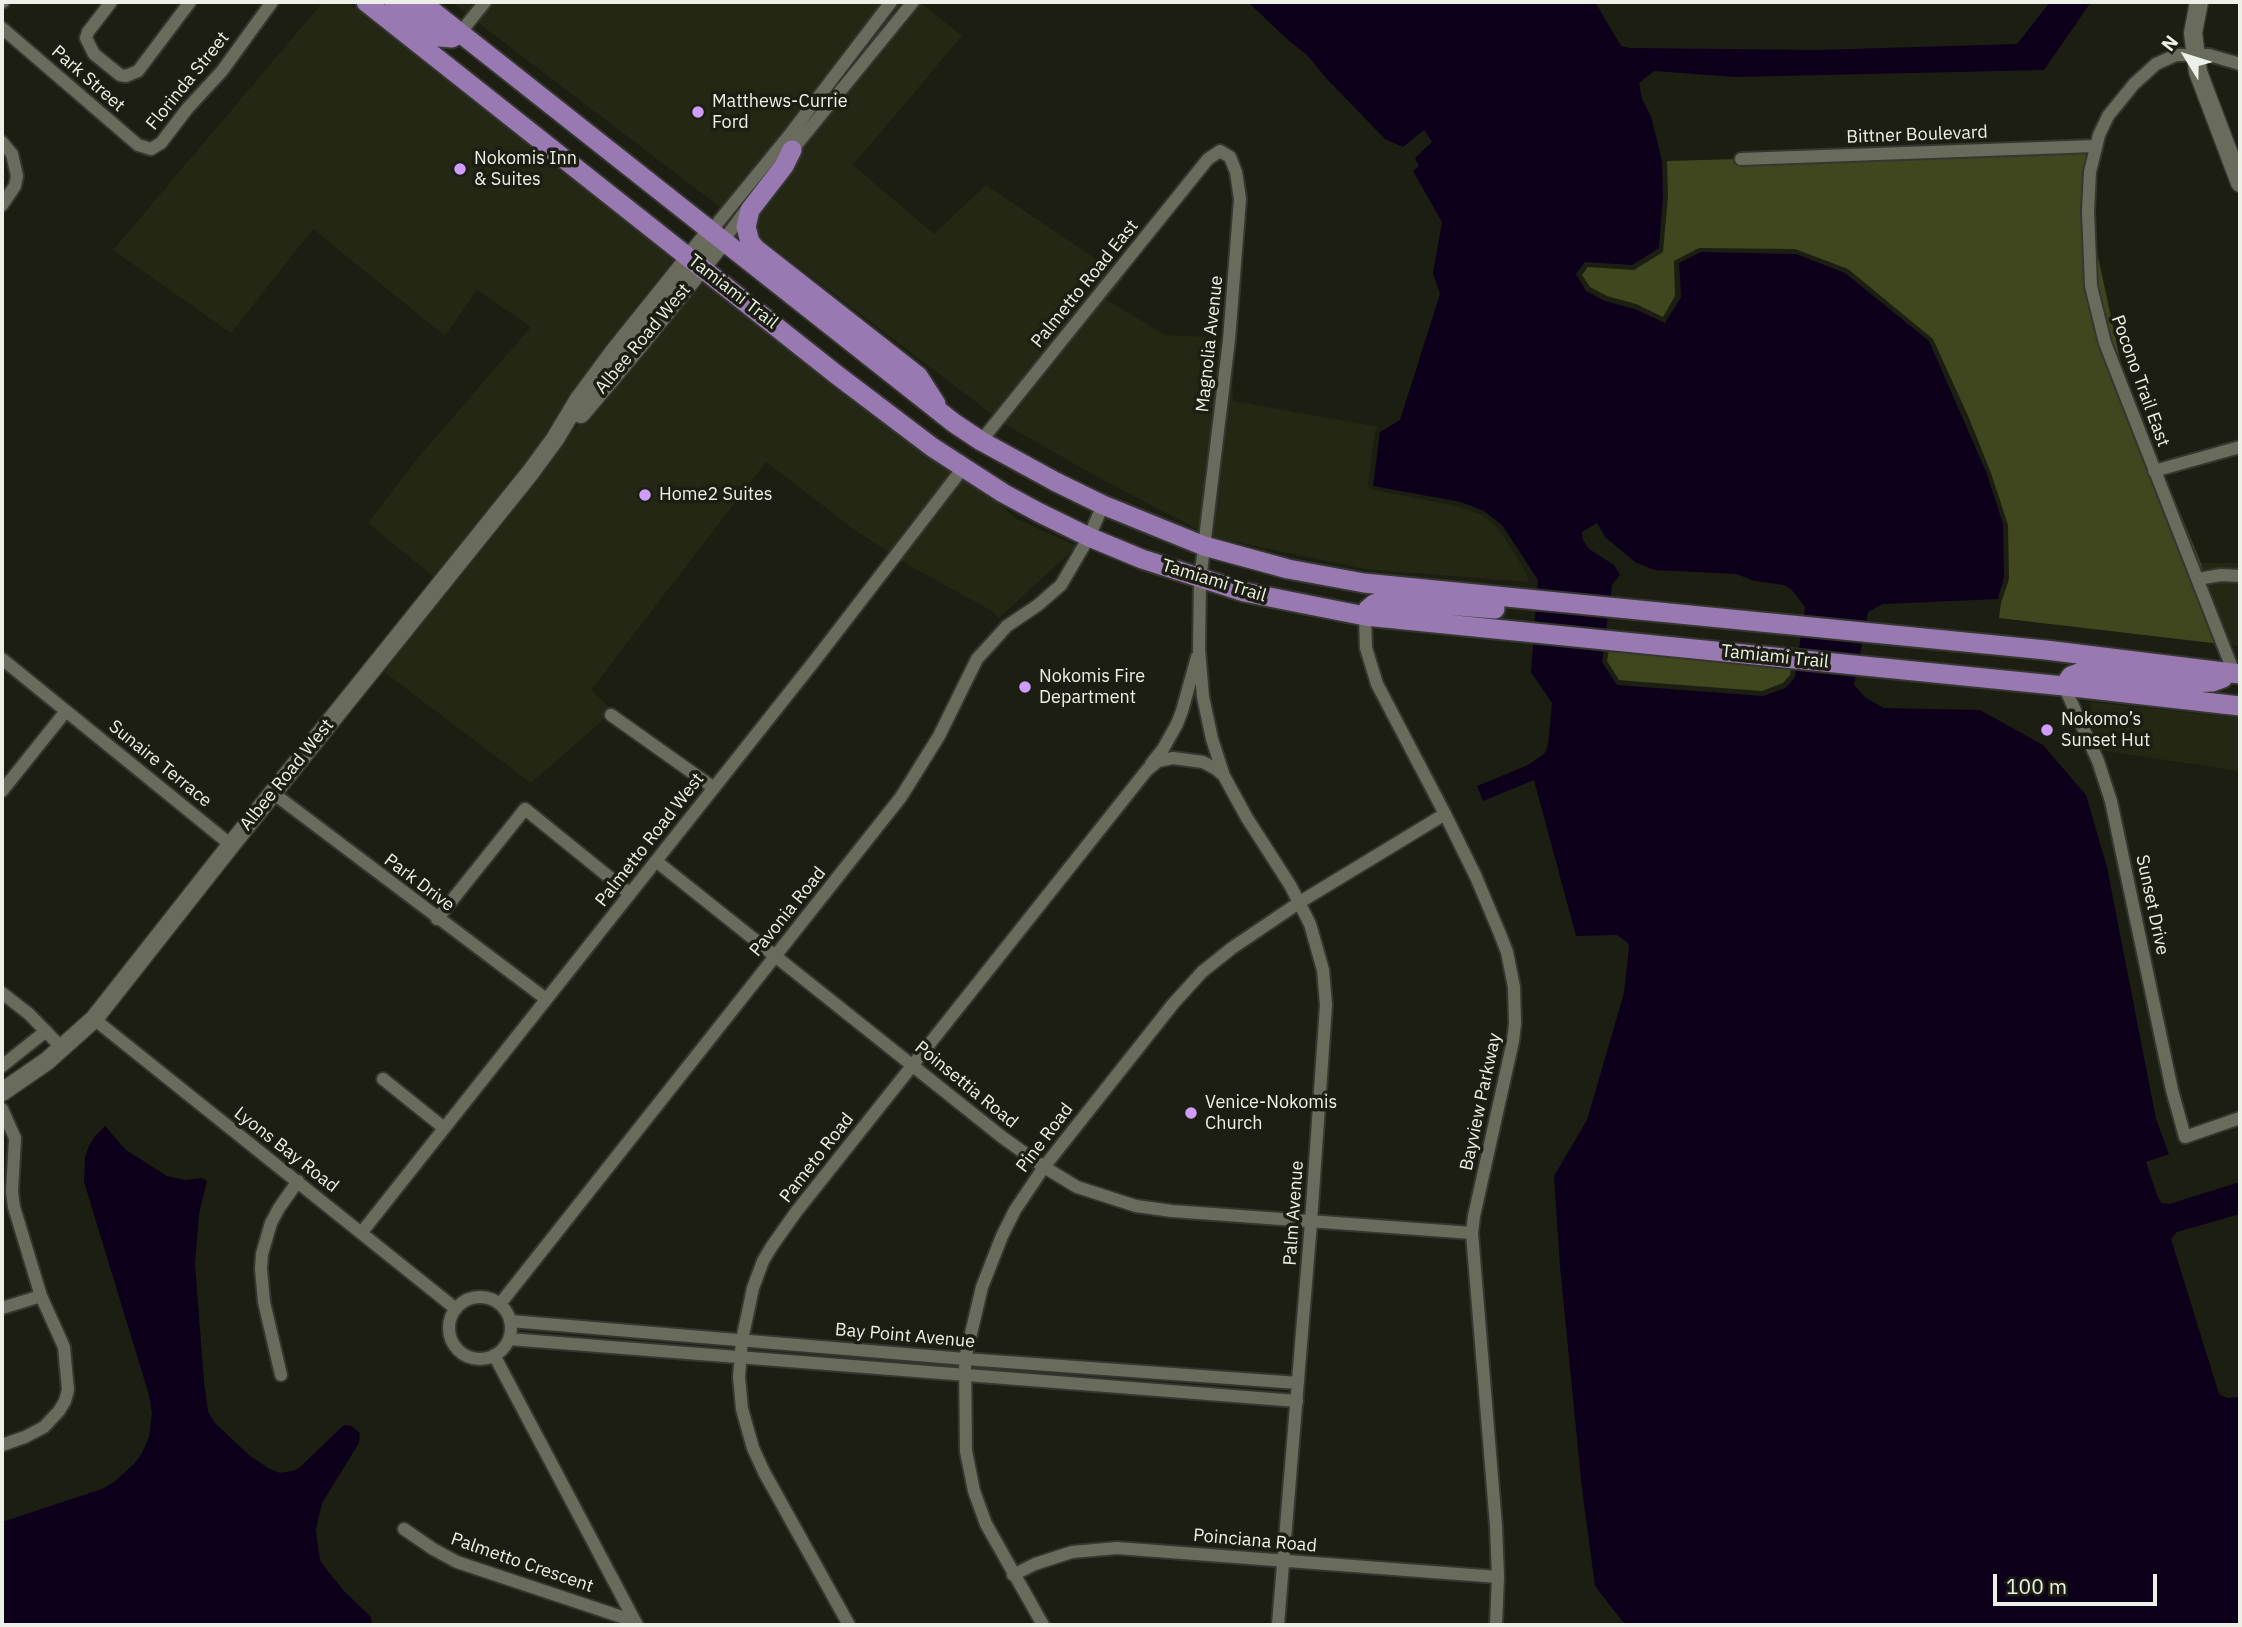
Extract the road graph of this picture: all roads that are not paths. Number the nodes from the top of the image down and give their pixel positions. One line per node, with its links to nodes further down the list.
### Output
1 (111, 2): 2 (street)
2 (190, 2)
3 (272, 2): 17 (street, Florinda Street)
4 (366, 2): 24 (main road, Tamiami Trail)
5 (394, 2): 12 (main road)
6 (421, 2): 12 (main road, Tamiami Trail)
7 (485, 2): 12 (street)
8 (891, 2): 23 (street)
9 (913, 2): 18 (street)
10 (2199, 2): 13 (street)
11 (2, 28): 17 (street, Park Street)
12 (460, 33): 23 (main road, Tamiami Trail)
13 (2194, 54): 14 (street); 16 (street, Pocono Trail East); 21 (street)
14 (2240, 64)
15 (2, 142): 22 (street)
16 (2095, 146): 20 (street, Bittner Boulevard); 29 (street, Pocono Trail East)
17 (155, 148)
18 (792, 150): 23 (street); 25 (main road)
19 (1220, 151): 26 (street, Palmetto Road East); 32 (street, Magnolia Avenue)
20 (1741, 159)
21 (2240, 183)
22 (2, 205)
23 (717, 236): 24 (street, Albee Road West); 25 (main road, Tamiami Trail)
24 (695, 263): 28 (main road, Tamiami Trail); 49 (street, Albee Road West)
25 (945, 416): 26 (main road, Tamiami Trail)
26 (981, 441): 30 (main road, Tamiami Trail)
27 (2240, 447): 29 (street)
28 (963, 468): 31 (main road, Tamiami Trail); 47 (street, Palmetto Road West)
29 (2154, 471): 34 (street, Pocono Trail East)
30 (1103, 505): 31 (street, Pavonia Road); 32 (main road, Tamiami Trail)
31 (1089, 537): 35 (main road, Tamiami Trail); 56 (street, Pavonia Road)
32 (1204, 546): 35 (street, Magnolia Avenue); 36 (main road, Tamiami Trail)
33 (2240, 576): 34 (street)
34 (2198, 579): 40 (street, Pocono Trail East)
35 (1200, 580): 37 (main road, Tamiami Trail); 38 (street, Palm Avenue)
36 (1533, 601): 37 (main road); 40 (main road, Tamiami Trail)
37 (1365, 616): 41 (main road, Tamiami Trail); 50 (street, Bayview Parkway)
38 (1199, 649): 45 (street, Pameto Road); 46 (street, Palm Avenue)
39 (2, 659): 43 (street, Sunaire Terrace)
40 (2237, 674): 41 (main road)
41 (2064, 686): 42 (main road, Tamiami Trail); 67 (street, Sunset Drive)
42 (2240, 707)
43 (66, 711): 48 (street); 51 (street, Sunaire Terrace)
44 (611, 715): 47 (street)
45 (1147, 770): 46 (street); 62 (street, Pameto Road)
46 (1224, 776): 54 (street, Palm Avenue)
47 (714, 788): 52 (street, Palmetto Road West)
48 (2, 791)
49 (273, 793): 51 (street, Albee Road West); 55 (street, Park Drive)
50 (1446, 814): 54 (street, Pine Road); 73 (street, Bayview Parkway)
51 (231, 845): 59 (street, Albee Road West)
52 (656, 861): 53 (street, Palmetto Road West); 56 (street, Poinsettia Road)
53 (630, 894): 55 (street); 58 (street, Palmetto Road West)
54 (1300, 902): 69 (street, Pine Road); 71 (street, Palm Avenue)
55 (437, 919): 58 (street, Park Drive)
56 (775, 956): 62 (street, Poinsettia Road); 75 (street, Pavonia Road)
57 (2, 993): 60 (street)
58 (546, 999): 68 (street, Palmetto Road West)
59 (94, 1019): 61 (street, Albee Road West); 70 (street, Lyons Bay Road)
60 (46, 1031): 61 (street); 63 (street)
61 (63, 1049): 65 (street, Albee Road West)
62 (914, 1065): 69 (street, Poinsettia Road); 80 (street, Pameto Road)
63 (2, 1066)
64 (383, 1079): 68 (street)
65 (2, 1092)
66 (2, 1109): 74 (street)
67 (2240, 1118)
68 (444, 1128): 72 (street, Palmetto Road West)
69 (1044, 1167): 71 (street, Poinsettia Road); 83 (street, Pine Road)
70 (298, 1181): 72 (street, Lyons Bay Road); 85 (street)
71 (1311, 1222): 73 (street, Poinsettia Road); 86 (street, Palm Avenue)
72 (362, 1232): 77 (street, Lyons Bay Road)
73 (1472, 1233): 92 (street, Bayview Parkway)
74 (41, 1296): 76 (street); 88 (street)
75 (500, 1304): 77 (street); 78 (street)
76 (2, 1308)
77 (456, 1309): 81 (street)
78 (510, 1321): 79 (street); 80 (street, Bay Point Avenue)
79 (509, 1339): 81 (street); 82 (street, Bay Point Avenue)
80 (741, 1340): 82 (street, Pameto Road); 83 (street, Bay Point Avenue)
81 (494, 1355): 93 (street)
82 (740, 1357): 84 (street, Bay Point Avenue); 94 (street, Pameto Road)
83 (965, 1359): 84 (street, Pine Road); 86 (street, Bay Point Avenue)
84 (964, 1374): 87 (street, Bay Point Avenue); 91 (street, Pine Road)
85 (281, 1375)
86 (1297, 1383): 87 (street, Palm Avenue)
87 (1297, 1401): 90 (street, Palm Avenue)
88 (2, 1445)
89 (404, 1529): 93 (street, Palmetto Crescent)
90 (1283, 1561): 91 (street, Poinciana Road); 92 (street, Poinciana Road); 96 (street, Palm Avenue)
91 (1013, 1574): 95 (street, Pine Road)
92 (1498, 1577): 97 (street, Bayview Parkway)
93 (636, 1623)
94 (849, 1625)
95 (1043, 1625)
96 (1278, 1625)
97 (1496, 1625)

